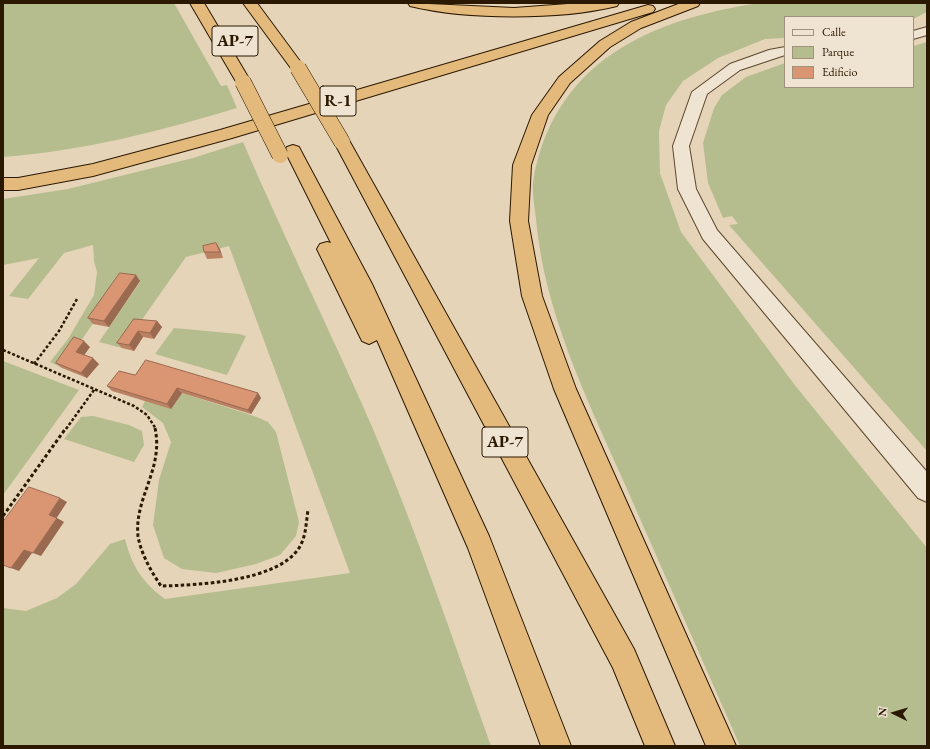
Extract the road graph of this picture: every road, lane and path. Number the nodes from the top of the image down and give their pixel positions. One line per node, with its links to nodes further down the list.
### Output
1 (197, 3): 12 (highway)
2 (250, 3): 23 (highway, AP-7, bridge)
3 (415, 3): 4 (highway)
4 (612, 3)
5 (649, 3): 13 (highway)
6 (669, 3): 14 (highway, R-1)
7 (693, 3): 24 (highway)
8 (927, 31): 9 (lane)
9 (914, 35)
10 (233, 37): 12 (highway, AP-7)
11 (784, 51): 19 (lane)
12 (250, 80): 22 (highway, bridge)
13 (3, 175)
14 (3, 184)
15 (77, 299): 17 (path)
16 (3, 350): 17 (path)
17 (34, 364): 18 (path)
18 (94, 390): 20 (path); 21 (path)
19 (927, 490)
20 (308, 510)
21 (3, 516)
22 (556, 746)
23 (660, 746)
24 (721, 746)

